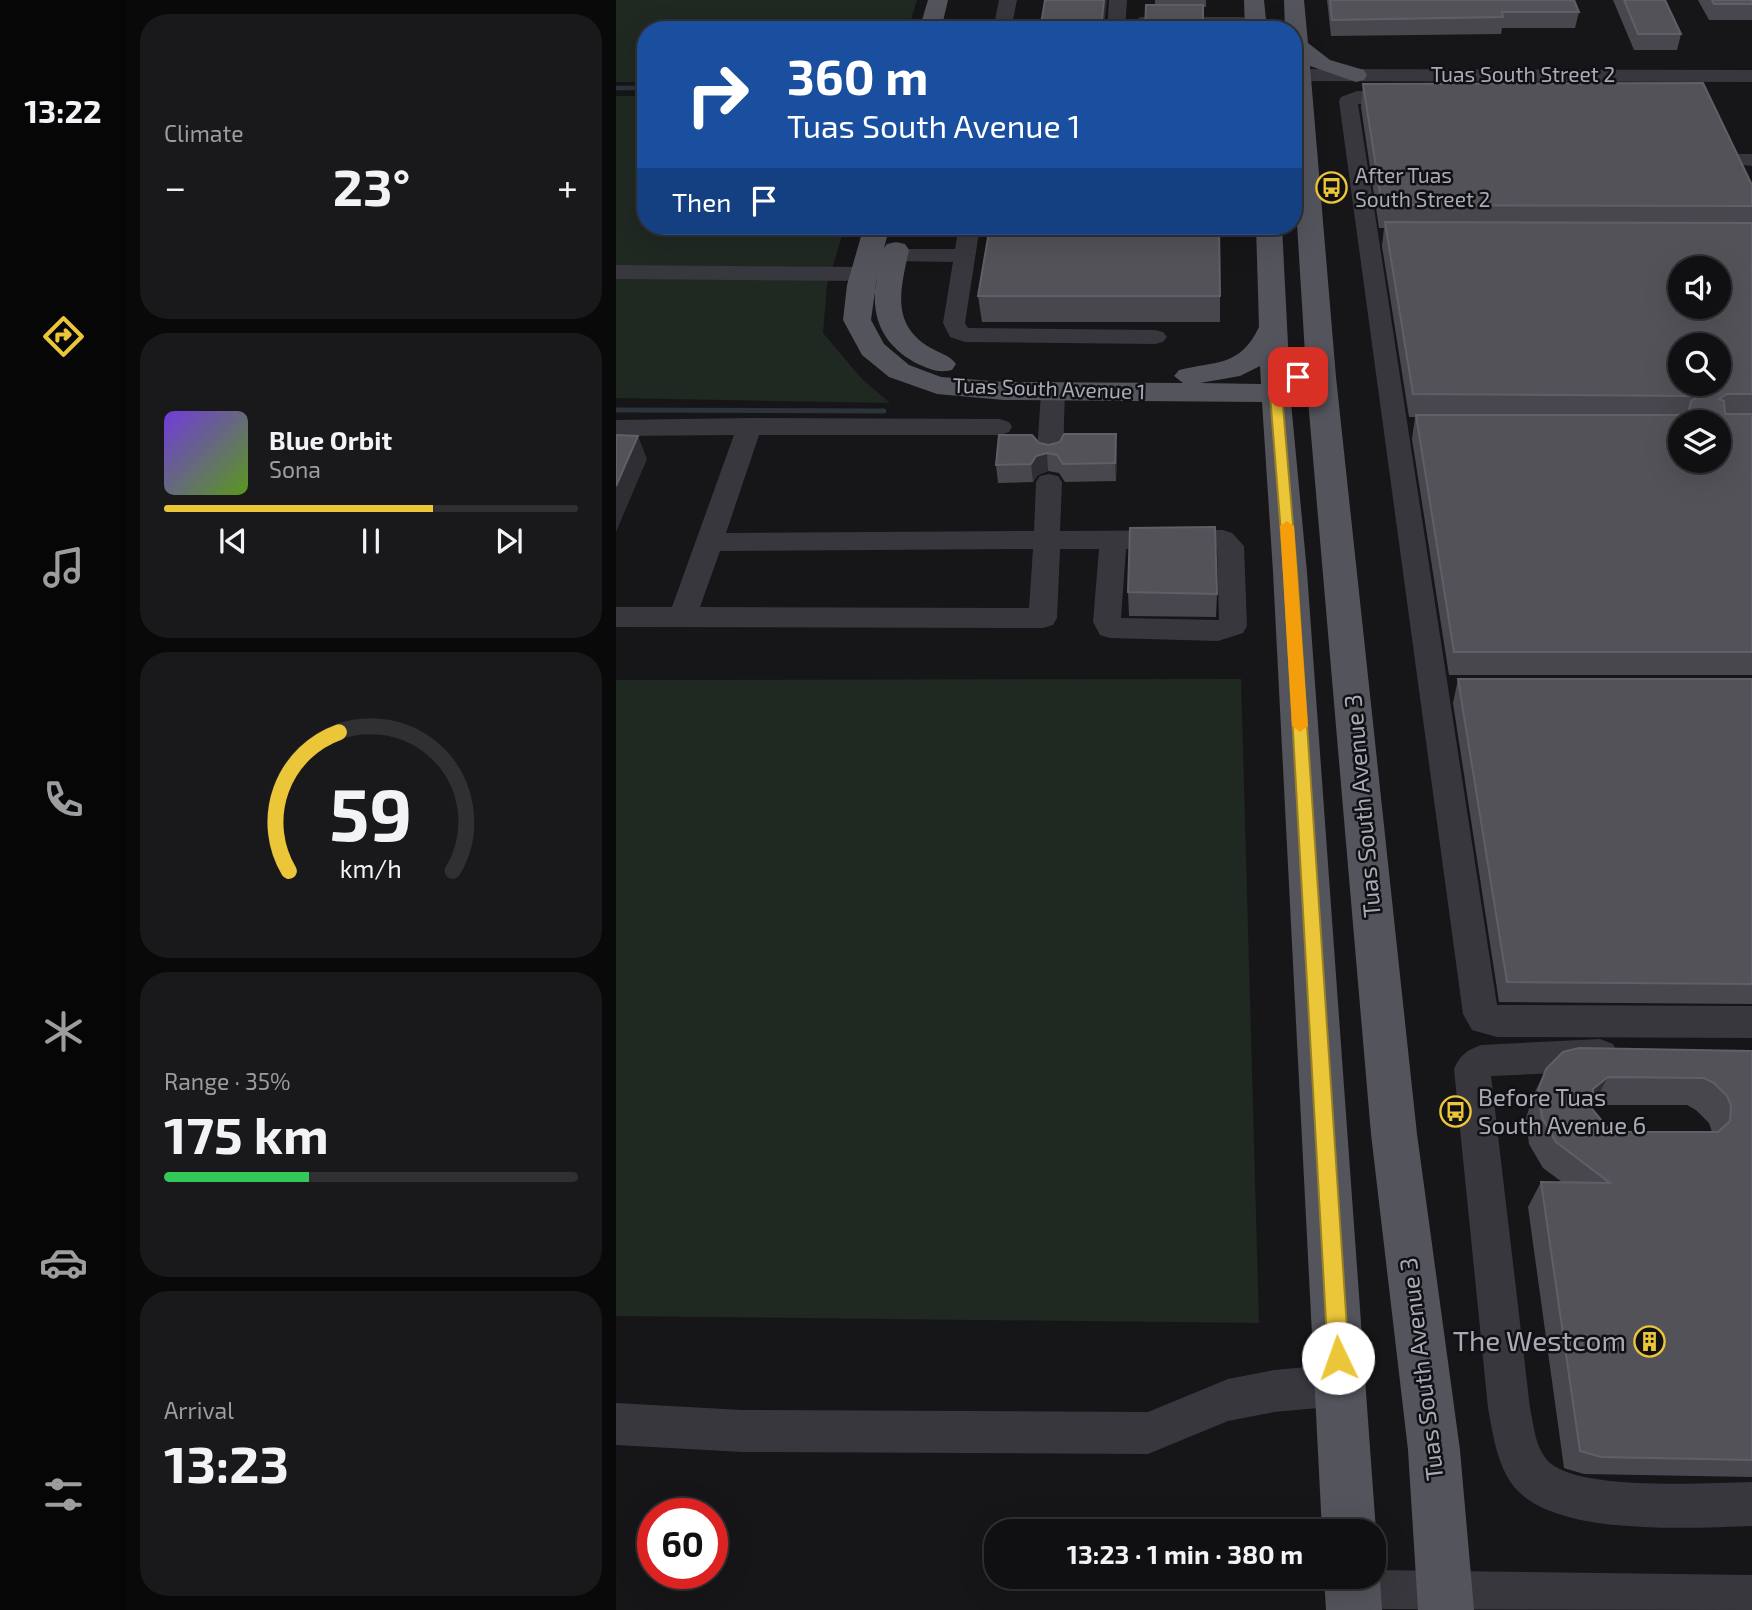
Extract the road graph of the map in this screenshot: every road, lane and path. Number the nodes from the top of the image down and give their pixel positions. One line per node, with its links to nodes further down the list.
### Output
1 (938, 0): 7 (main road)
2 (958, 0): 8 (main road)
3 (1008, 0): 9 (street)
4 (1118, 0): 10 (street)
5 (1254, 0): 11 (main road)
6 (1294, 0): 12 (main road, Tuas South Avenue 3)
7 (932, 21)
8 (953, 21)
9 (1004, 21)
10 (1117, 21)
11 (1256, 21)
12 (1296, 21)
13 (1302, 49): 14 (main road)
14 (1356, 75): 15 (street, Tuas South Street 2); 16 (main road)
15 (1752, 76)
16 (1302, 82)
17 (1425, 97): 25 (street)
18 (1302, 132): 34 (main road, Tuas South Avenue 3)
19 (1728, 137): 20 (street)
20 (1747, 168)
21 (875, 235): 30 (main road, Tuas South Avenue 1)
22 (900, 235): 27 (main road, Tuas South Avenue 1)
23 (968, 235): 28 (street)
24 (1269, 235): 31 (main road)
25 (1368, 237): 26 (street); 48 (street)
26 (1396, 237)
27 (894, 255): 28 (street); 33 (main road, Tuas South Avenue 1)
28 (964, 256): 32 (street)
29 (616, 272): 30 (street)
30 (864, 274): 36 (main road, Tuas South Avenue 1)
31 (1273, 326): 33 (main road); 35 (main road)
32 (1154, 337)
33 (1191, 385): 35 (main road, Tuas South Avenue 1); 36 (main road, Tuas South Avenue 1); 40 (main road)
34 (1322, 385): 35 (main road, Tuas South Avenue 1); 56 (main road, Tuas South Avenue 3)
35 (1276, 386): 40 (main road)
36 (1053, 392): 41 (street)
37 (750, 426): 38 (street); 39 (street); 45 (street)
38 (1000, 427)
39 (616, 428)
40 (1282, 451): 50 (main road)
41 (1050, 453)
42 (1049, 482): 44 (street)
43 (1113, 540): 43 (street); 44 (street)
44 (1046, 541): 45 (street); 47 (street)
45 (709, 542): 47 (street)
46 (616, 617): 47 (street)
47 (683, 617)
48 (1752, 1022)
49 (1683, 1057): 52 (street)
50 (1340, 1385): 51 (street); 53 (main road)
51 (616, 1424)
52 (1752, 1504)
53 (1348, 1519)
54 (1353, 1593): 56 (street)
55 (1752, 1598): 56 (street)
56 (1445, 1601)

